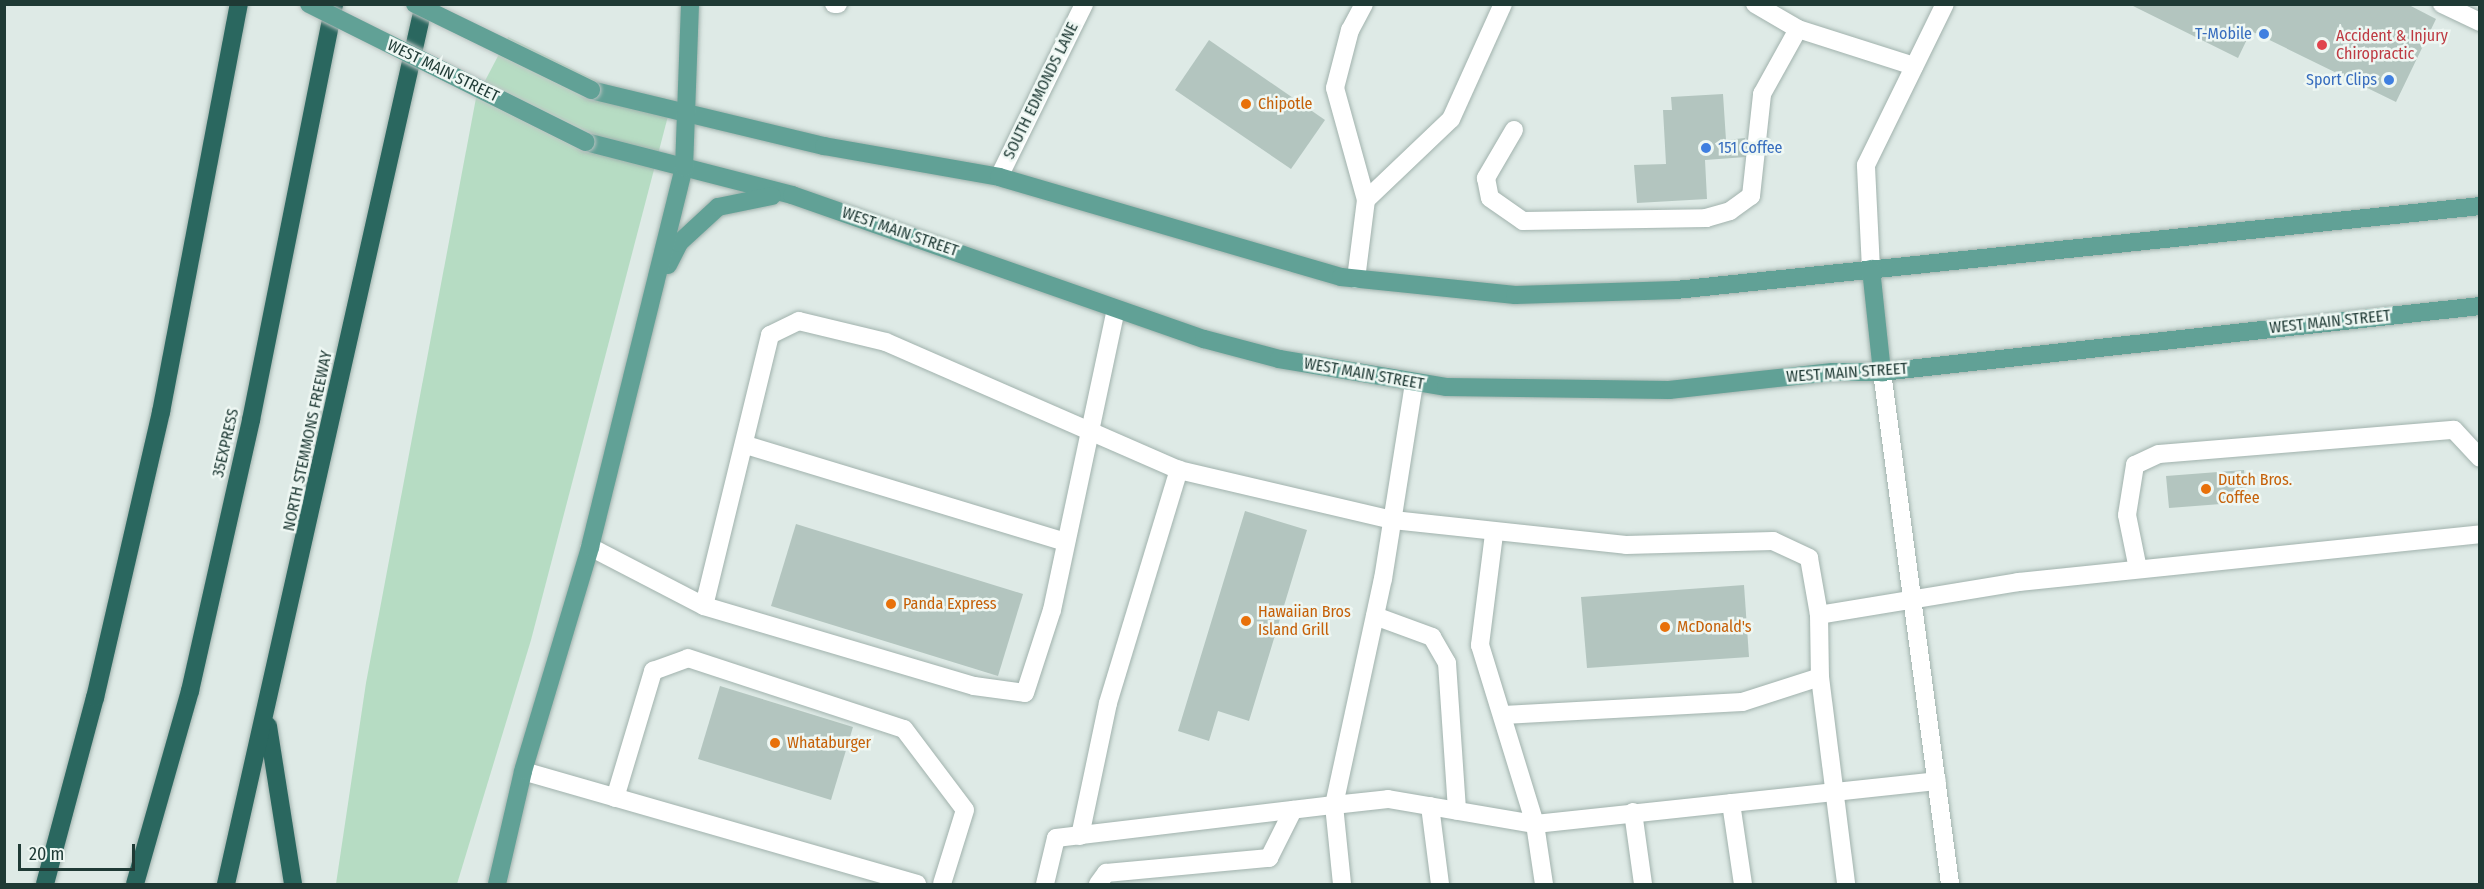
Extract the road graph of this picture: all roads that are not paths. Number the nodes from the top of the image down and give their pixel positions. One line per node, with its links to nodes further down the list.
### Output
1 (239, 4): 59 (highway)
2 (309, 4): 18 (main road, WEST MAIN STREET, bridge)
3 (334, 4): 60 (highway, 35EXPRESS)
4 (415, 4): 16 (main road, bridge)
5 (424, 4): 46 (highway, NORTH STEMMONS FREEWAY)
6 (690, 4): 16 (main road)
7 (1084, 4): 19 (street, SOUTH EDMONDS LANE)
8 (1364, 4): 21 (street)
9 (1503, 4): 21 (street)
10 (1755, 4): 14 (street)
11 (1945, 4): 15 (street)
12 (2442, 4): 13 (street)
13 (2480, 22)
14 (1798, 29): 15 (street); 17 (street)
15 (1914, 66): 23 (street)
16 (690, 115): 18 (main road); 19 (main road)
17 (1514, 130)
18 (684, 168): 20 (main road, WEST MAIN STREET); 25 (main road)
19 (999, 177): 24 (main road)
20 (792, 195): 25 (main road); 27 (main road, WEST MAIN STREET)
21 (1366, 200): 24 (street)
22 (2480, 206): 23 (main road)
23 (1872, 269): 24 (main road); 28 (main road)
24 (1356, 279)
25 (654, 291): 38 (main road)
26 (2480, 306): 28 (main road, WEST MAIN STREET)
27 (1116, 310): 29 (main road, WEST MAIN STREET); 30 (street)
28 (1882, 372): 29 (main road, WEST MAIN STREET); 40 (street)
29 (1414, 384): 34 (street)
30 (1090, 427): 31 (street); 33 (street); 37 (street)
31 (746, 445): 37 (street); 41 (street)
32 (2480, 458): 39 (street)
33 (1179, 470): 34 (street); 58 (street)
34 (1393, 520): 35 (street); 43 (street)
35 (1494, 534): 42 (street); 45 (street)
36 (2480, 534): 39 (street)
37 (1066, 542): 41 (street)
38 (590, 547): 41 (street); 47 (main road)
39 (2138, 569): 40 (street)
40 (1914, 595): 42 (street); 48 (street)
41 (704, 606)
42 (1819, 615): 44 (street)
43 (1375, 616): 52 (street); 55 (street)
44 (1820, 677): 45 (street); 49 (street)
45 (1503, 715): 57 (street)
46 (266, 716): 61 (highway, NORTH STEMMONS FREEWAY); 62 (highway)
47 (523, 771): 50 (street); 63 (main road)
48 (1937, 781): 49 (street); 74 (street)
49 (1835, 793): 51 (street); 73 (street)
50 (615, 798): 64 (street); 65 (street)
51 (1731, 803): 56 (street); 72 (street)
52 (1334, 805): 53 (street); 54 (street); 68 (street)
53 (1430, 806): 55 (street); 69 (street)
54 (1293, 810): 58 (street); 67 (street)
55 (1457, 811): 57 (street)
56 (1634, 813): 57 (street); 71 (street)
57 (1535, 824): 70 (street)
58 (1080, 836): 66 (street)
59 (45, 885)
60 (135, 885)
61 (226, 885)
62 (293, 885)
63 (496, 885)
64 (917, 885)
65 (942, 885)
66 (1045, 885)
67 (1098, 885)
68 (1342, 885)
69 (1440, 885)
70 (1544, 885)
71 (1643, 885)
72 (1743, 885)
73 (1846, 885)
74 (1950, 885)

